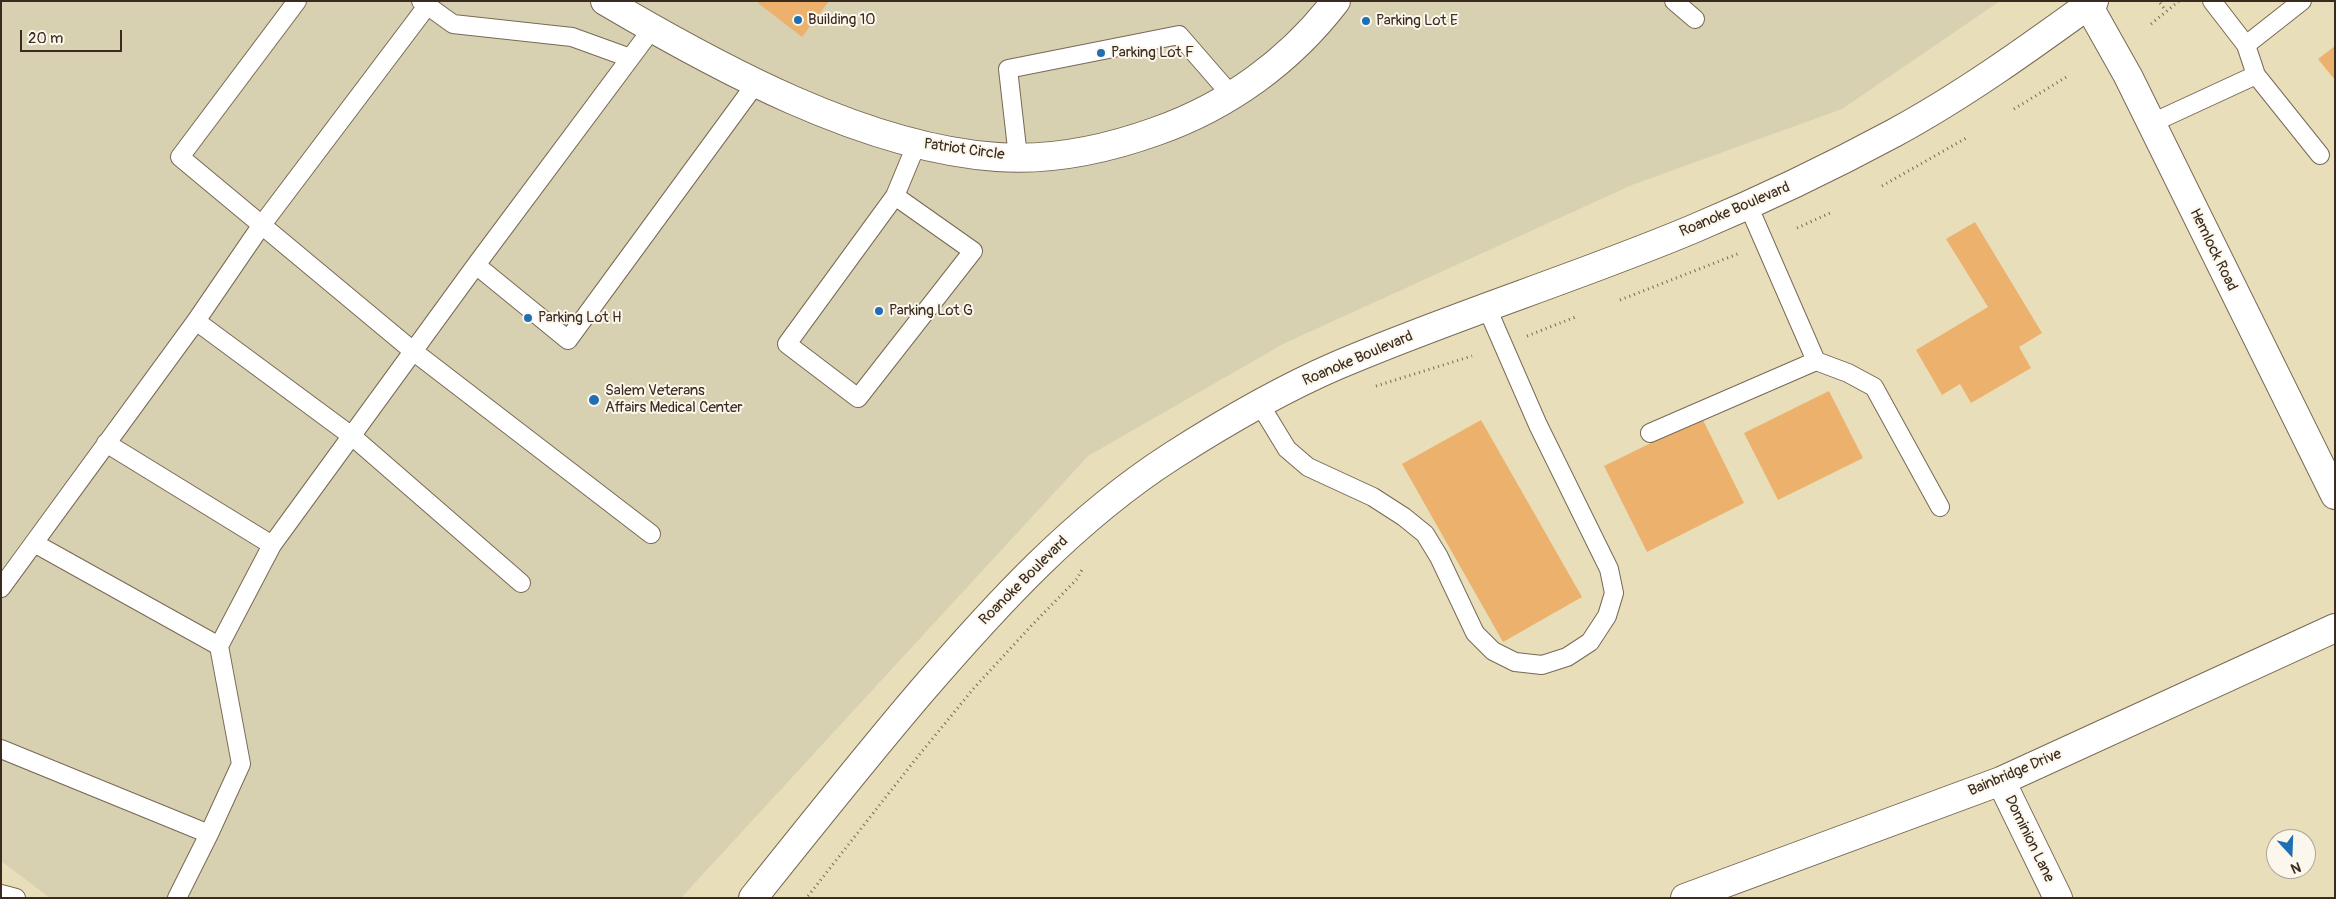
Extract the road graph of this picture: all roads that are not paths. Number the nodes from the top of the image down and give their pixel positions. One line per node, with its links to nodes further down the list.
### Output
1 (297, 1): 22 (lane)
2 (605, 1): 10 (street, Patriot Circle)
3 (1336, 1): 15 (street, Patriot Circle)
4 (1674, 1): 9 (lane)
5 (2212, 1): 11 (lane)
6 (2302, 1): 11 (lane)
7 (2089, 3): 16 (street, Hemlock Road); 21 (street, Roanoke Boulevard)
8 (424, 4): 12 (lane); 22 (lane)
9 (1695, 19)
10 (652, 29): 12 (lane); 14 (street, Patriot Circle)
11 (2246, 45): 13 (lane)
12 (630, 58): 23 (lane)
13 (2256, 75): 16 (lane); 18 (lane)
14 (756, 82): 17 (street, Patriot Circle); 23 (lane)
15 (1232, 96): 19 (street, Patriot Circle); 19 (lane)
16 (2152, 123): 32 (street, Hemlock Road)
17 (917, 143): 19 (street, Patriot Circle); 20 (lane)
18 (2320, 155)
19 (1018, 156)
20 (895, 196): 20 (lane)
21 (1748, 205): 24 (street, Roanoke Boulevard); 27 (lane)
22 (261, 226): 25 (lane); 26 (lane)
23 (476, 265): 26 (lane)
24 (1487, 308): 28 (street, Roanoke Boulevard); 28 (lane)
25 (196, 321): 30 (lane); 31 (lane)
26 (413, 351): 30 (lane); 34 (lane)
27 (1816, 361): 29 (lane); 33 (lane)
28 (1259, 403): 47 (street, Roanoke Boulevard)
29 (1650, 433)
30 (353, 437): 36 (lane); 37 (lane)
31 (106, 443): 35 (lane); 36 (lane)
32 (2335, 495)
33 (1940, 506)
34 (651, 534)
35 (34, 542): 38 (lane); 40 (lane)
36 (272, 545): 40 (lane)
37 (521, 583)
38 (1, 588)
39 (2335, 628): 42 (street, Bainbridge Drive)
40 (219, 646): 43 (lane)
41 (1, 749): 43 (lane)
42 (2001, 781): 48 (street, Bainbridge Drive); 49 (street, Dominion Lane)
43 (209, 834): 46 (lane)
44 (1, 894): 45 (lane)
45 (16, 898)
46 (176, 898)
47 (753, 898)
48 (1686, 898)
49 (2058, 898)

